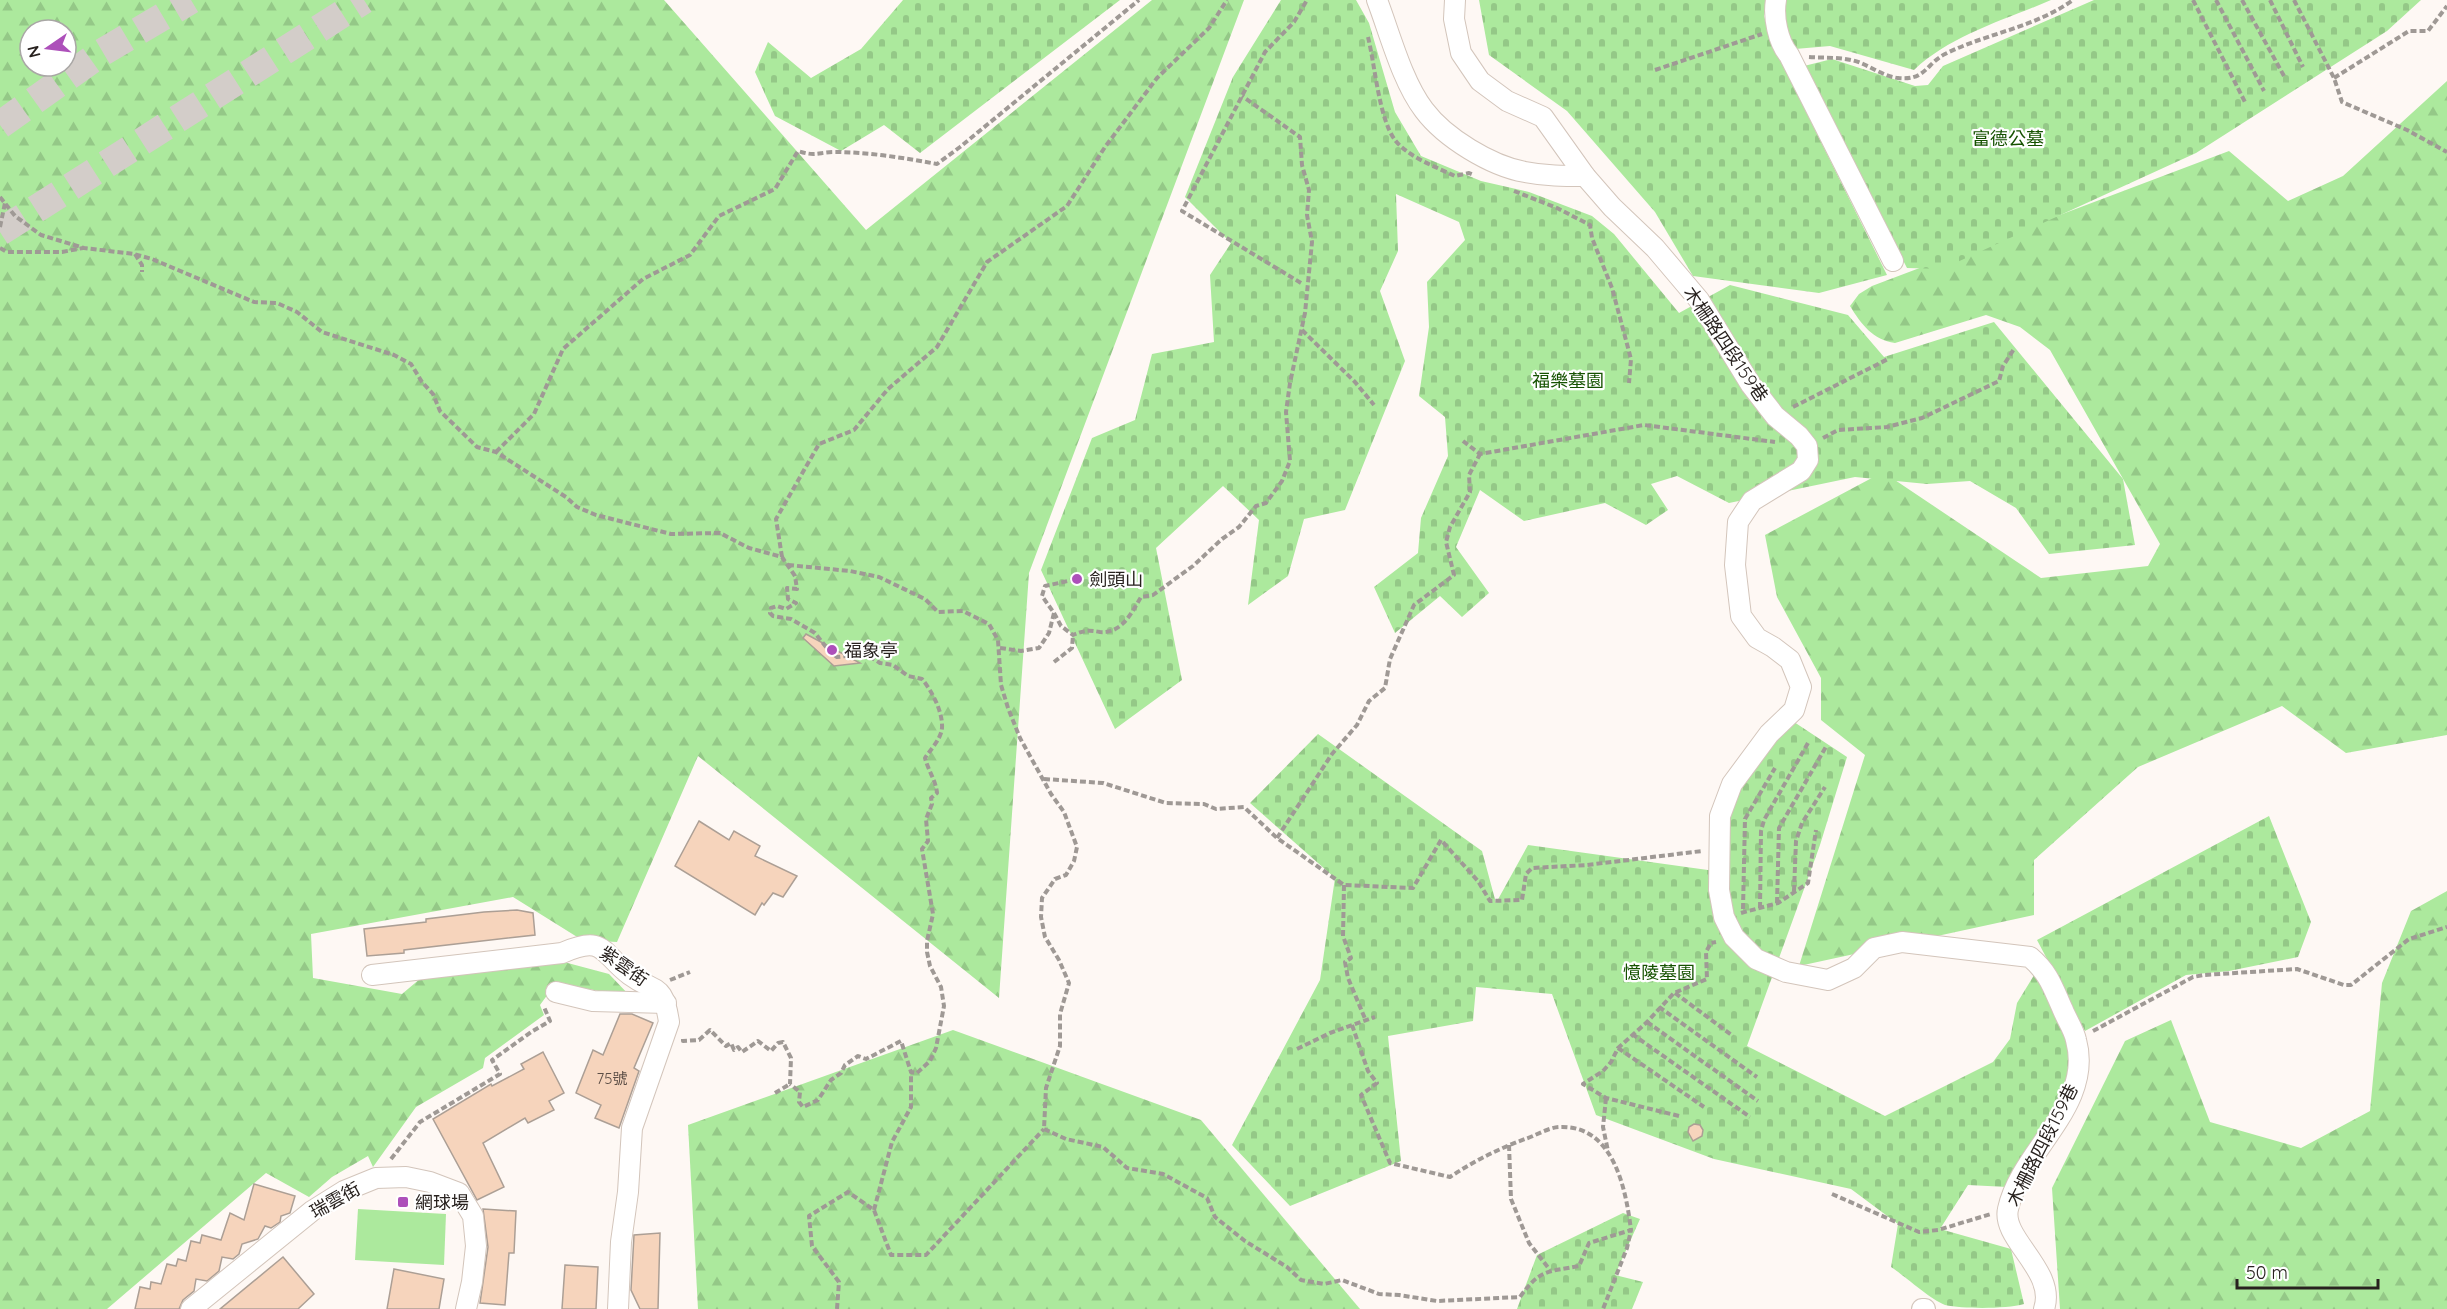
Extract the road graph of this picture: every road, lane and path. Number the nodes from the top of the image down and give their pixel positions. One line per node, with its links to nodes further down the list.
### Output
1 (1138, 0): 45 (path)
2 (1227, 0): 47 (path)
3 (1307, 0): 21 (path)
4 (1377, 0): 24 (street)
5 (1455, 0): 24 (street, 木柵路四段159巷)
6 (1776, 0): 15 (street)
7 (2073, 0): 15 (path)
8 (2193, 0): 22 (path)
9 (2216, 0): 20 (path)
10 (2242, 0): 18 (path)
11 (2270, 0): 16 (path)
12 (2294, 0): 19 (path)
13 (2447, 6): 19 (path)
14 (1367, 34): 25 (path)
15 (1786, 52): 17 (path); 33 (street)
16 (2303, 67)
17 (1655, 70)
18 (2283, 76)
19 (2334, 78): 23 (path)
20 (2264, 91)
21 (1242, 96): 35 (path); 36 (path)
22 (2246, 104)
23 (2447, 152)
24 (1585, 176): 41 (street, 木柵路四段159巷)
25 (1480, 177)
26 (1511, 190): 39 (path)
27 (0, 196): 28 (path)
28 (5, 203): 29 (path); 31 (path)
29 (0, 227)
30 (0, 248): 31 (path)
31 (84, 248): 32 (path)
32 (134, 254): 34 (path); 45 (path)
33 (1893, 261)
34 (142, 273)
35 (1301, 283)
36 (1302, 330): 40 (path); 51 (path)
37 (2014, 350): 42 (path)
38 (1888, 359): 41 (path)
39 (1629, 383)
40 (1374, 405)
41 (1775, 416): 44 (street, 木柵路四段159巷)
42 (1830, 435)
43 (1463, 441): 46 (path)
44 (1807, 446): 46 (path); 61 (street, 木柵路四段159巷)
45 (496, 452): 47 (path)
46 (1480, 454): 60 (path)
47 (782, 557): 48 (path)
48 (788, 565): 52 (path); 84 (path)
49 (1077, 579): 50 (path)
50 (1054, 614): 51 (path); 52 (path)
51 (1073, 635): 53 (path)
52 (1000, 648): 57 (path)
53 (1054, 662)
54 (1808, 743): 65 (path)
55 (1827, 745): 64 (path)
56 (1775, 768): 66 (path)
57 (1044, 779): 60 (path); 93 (path)
58 (1825, 787): 63 (path)
59 (1816, 830): 63 (path)
60 (1277, 838): 62 (path)
61 (1718, 849): 62 (path); 66 (street, 木柵路四段159巷)
62 (1344, 885): 75 (path)
63 (1794, 892): 64 (path)
64 (1778, 903): 65 (path)
65 (1760, 908): 66 (path)
66 (1733, 915): 68 (street, 木柵路四段159巷)
67 (2447, 927): 81 (path)
68 (1734, 937): 71 (path); 81 (street, 木柵路四段159巷)
69 (372, 975): 72 (street, 紫雲街)
70 (556, 992): 72 (street); 96 (path)
71 (1674, 993): 73 (path); 80 (path)
72 (666, 1003): 104 (street)
73 (1659, 1007): 76 (path); 85 (path)
74 (1375, 1017): 75 (path)
75 (1366, 1021): 77 (path)
76 (1647, 1022): 78 (path); 89 (path)
77 (1352, 1025): 83 (path); 94 (path)
78 (1632, 1034): 82 (path); 92 (path)
79 (706, 1035): 86 (path)
80 (1733, 1036)
81 (2076, 1039): 99 (street, 木柵路四段159巷)
82 (1618, 1048): 88 (path); 90 (path)
83 (1297, 1049)
84 (911, 1072): 86 (path); 98 (path)
85 (1757, 1077)
86 (790, 1084): 87 (path)
87 (775, 1093)
88 (1606, 1098): 91 (path); 95 (path)
89 (1758, 1101)
90 (1704, 1107)
91 (1679, 1116)
92 (1750, 1117)
93 (1044, 1129): 98 (path); 101 (path)
94 (1509, 1145): 95 (path); 101 (path)
95 (1609, 1152): 100 (path)
96 (376, 1178): 102 (street, 瑞雲街); 103 (street, 瑞雲街)
97 (1832, 1194): 99 (path)
98 (874, 1210): 105 (path)
99 (2007, 1212): 107 (street, 木柵路四段159巷)
100 (1631, 1230): 101 (path); 106 (path)
101 (1550, 1270)
102 (191, 1309)
103 (466, 1309)
104 (618, 1309)
105 (837, 1309)
106 (1603, 1309)
107 (2044, 1309)

